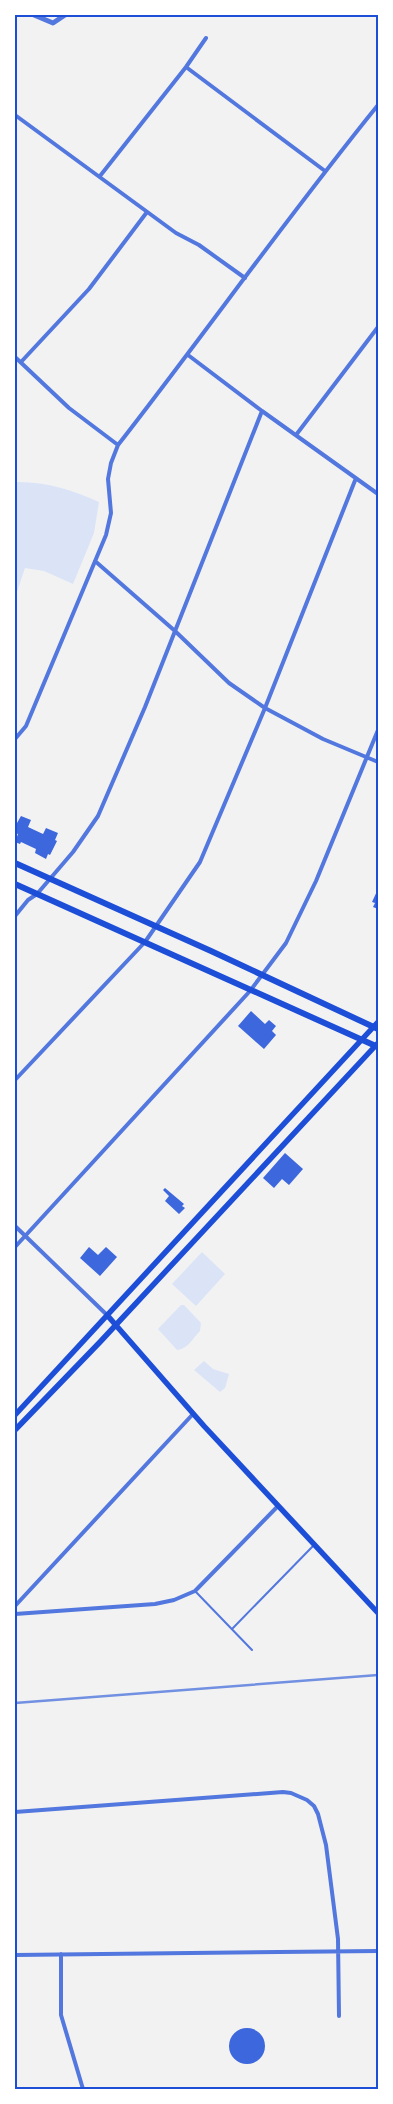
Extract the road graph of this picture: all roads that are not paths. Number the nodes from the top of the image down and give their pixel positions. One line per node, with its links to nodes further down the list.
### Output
1 (34, 15): 2 (street)
2 (65, 15)
3 (206, 38): 4 (street)
4 (186, 67): 7 (street); 8 (street)
5 (378, 105): 7 (street)
6 (15, 115): 8 (street)
7 (324, 171): 10 (street)
8 (100, 176): 9 (street)
9 (147, 212): 10 (street); 16 (street)
10 (244, 278): 14 (street)
11 (378, 327): 12 (street)
12 (372, 335): 13 (street); 18 (street)
13 (378, 339)
14 (188, 355): 17 (street); 19 (street)
15 (15, 357): 16 (street)
16 (21, 362): 19 (street)
17 (262, 412): 18 (street); 23 (street)
18 (296, 435): 20 (street)
19 (118, 445): 22 (street)
20 (356, 478): 21 (street); 24 (street)
21 (378, 494)
22 (96, 561): 23 (street); 26 (street)
23 (175, 631): 24 (street); 30 (street)
24 (265, 708): 27 (street); 34 (street)
25 (378, 730): 27 (street)
26 (15, 739)
27 (367, 757): 28 (street); 36 (street)
28 (378, 762)
29 (15, 863): 30 (main road)
30 (51, 878): 32 (street); 34 (main road)
31 (15, 884): 32 (main road)
32 (37, 894): 33 (street); 35 (main road)
33 (15, 916)
34 (157, 927): 35 (street); 36 (main road)
35 (145, 942): 37 (main road); 41 (street)
36 (262, 975): 37 (street); 38 (main road)
37 (250, 991): 39 (main road); 43 (street)
38 (377, 1026): 39 (main road)
39 (362, 1040): 40 (main road); 45 (main road)
40 (377, 1045): 46 (main road)
41 (15, 1080)
42 (15, 1226): 43 (street)
43 (25, 1236): 44 (street); 45 (street)
44 (15, 1247)
45 (107, 1315): 46 (main road); 48 (main road)
46 (115, 1325): 47 (main road); 49 (main road)
47 (193, 1414): 50 (main road); 53 (street)
48 (15, 1415)
49 (15, 1430)
50 (278, 1506): 51 (main road); 52 (street)
51 (314, 1545): 54 (main road); 56 (lane)
52 (195, 1591): 55 (street); 56 (lane)
53 (15, 1606)
54 (378, 1613)
55 (15, 1614)
56 (232, 1629): 57 (lane)
57 (252, 1650)
58 (15, 1812): 60 (street)
59 (378, 1951): 60 (street)
60 (338, 1952): 61 (street); 63 (street)
61 (61, 1954): 62 (street); 64 (street)
62 (15, 1955)
63 (339, 2016)
64 (82, 2089)

